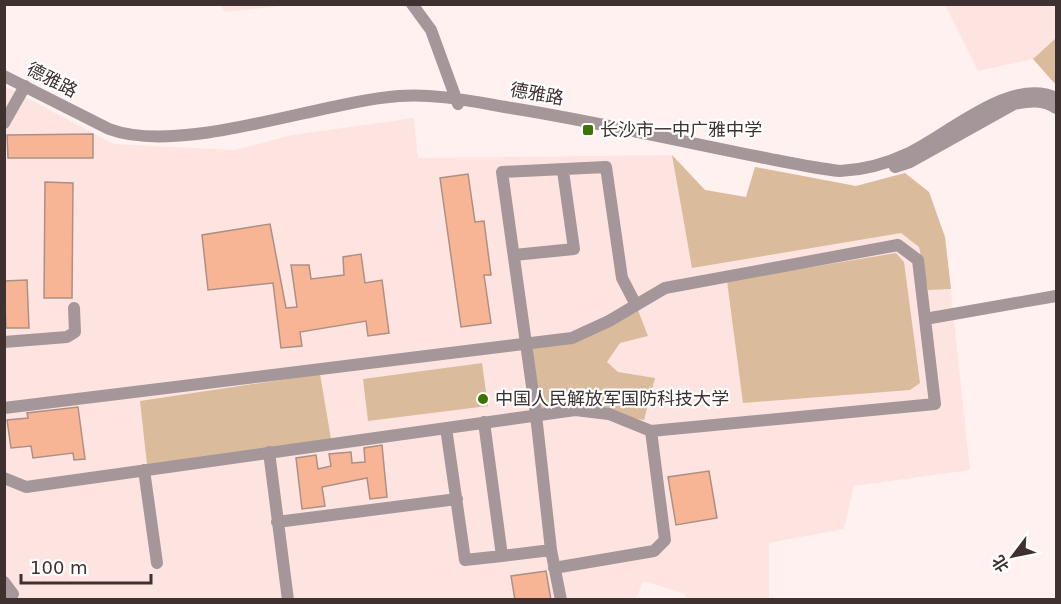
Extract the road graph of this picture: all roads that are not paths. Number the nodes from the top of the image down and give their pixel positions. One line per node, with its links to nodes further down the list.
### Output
1 (412, 4): 6 (street)
2 (4, 76): 4 (street, 德雅路)
3 (4, 81): 4 (street, 德雅路)
4 (23, 88): 6 (street, 德雅路); 7 (street)
5 (1056, 99): 6 (street, 德雅路)
6 (458, 102)
7 (4, 123)
8 (563, 171): 9 (street); 9 (street); 11 (street)
9 (514, 255): 14 (street)
10 (1056, 296): 13 (street)
11 (636, 305): 13 (street); 14 (street)
12 (74, 308): 15 (street)
13 (925, 319): 20 (street)
14 (525, 341): 16 (street); 17 (street)
15 (4, 342)
16 (4, 408)
17 (536, 415): 18 (street); 20 (street); 26 (street)
18 (484, 422): 19 (street); 27 (street)
19 (446, 428): 21 (street); 24 (street)
20 (651, 431): 29 (street)
21 (268, 453): 22 (street); 25 (street)
22 (144, 470): 23 (street); 28 (street)
23 (4, 478)
24 (457, 499): 25 (street); 27 (street)
25 (277, 522): 32 (street)
26 (551, 550): 27 (street); 29 (street)
27 (502, 556)
28 (157, 563)
29 (554, 568): 33 (street)
30 (4, 582): 31 (street)
31 (5, 600)
32 (288, 600)
33 (561, 600)

